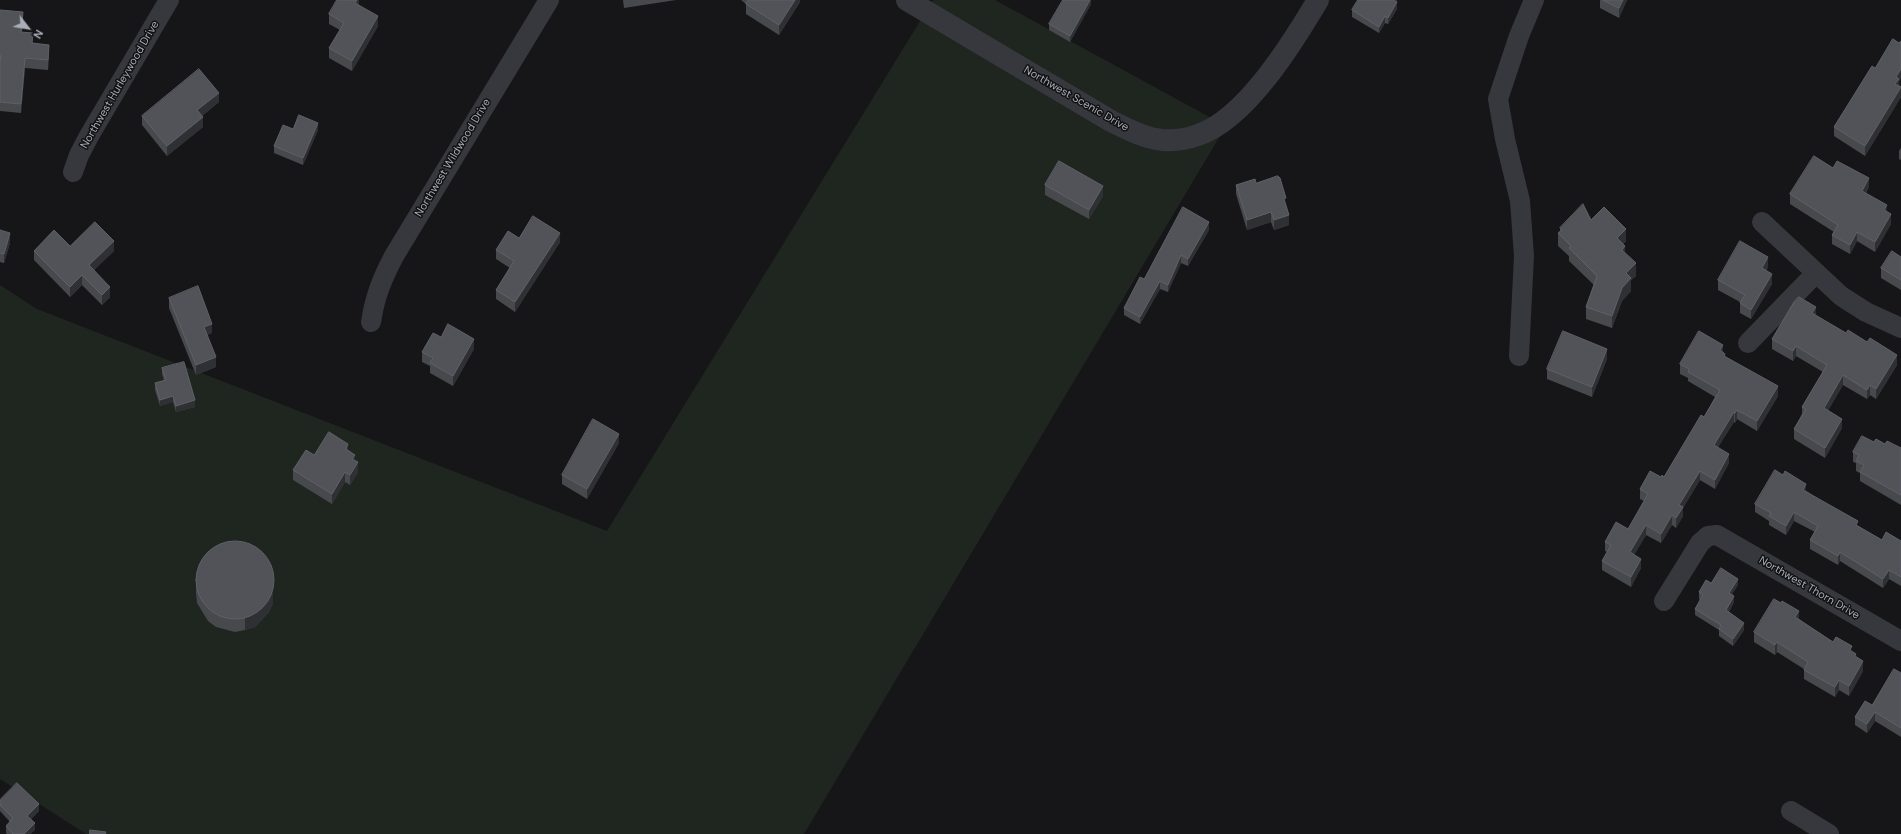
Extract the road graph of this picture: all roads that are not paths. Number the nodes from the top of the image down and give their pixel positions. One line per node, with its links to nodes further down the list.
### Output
1 (169, 0): 6 (street, Northwest Hurleywood Drive)
2 (549, 0): 9 (street, Northwest Wildwood Drive)
3 (907, 0): 4 (street, Northwest Scenic Drive)
4 (1318, 0)
5 (1534, 0): 12 (street)
6 (73, 172)
7 (1762, 222): 8 (street)
8 (1816, 273): 10 (street); 11 (street)
9 (371, 322)
10 (1901, 328)
11 (1748, 343)
12 (1519, 356)
13 (1664, 601): 14 (street, Northwest Thorn Drive)
14 (1901, 641)
15 (1791, 811): 16 (street)
16 (1829, 834)

